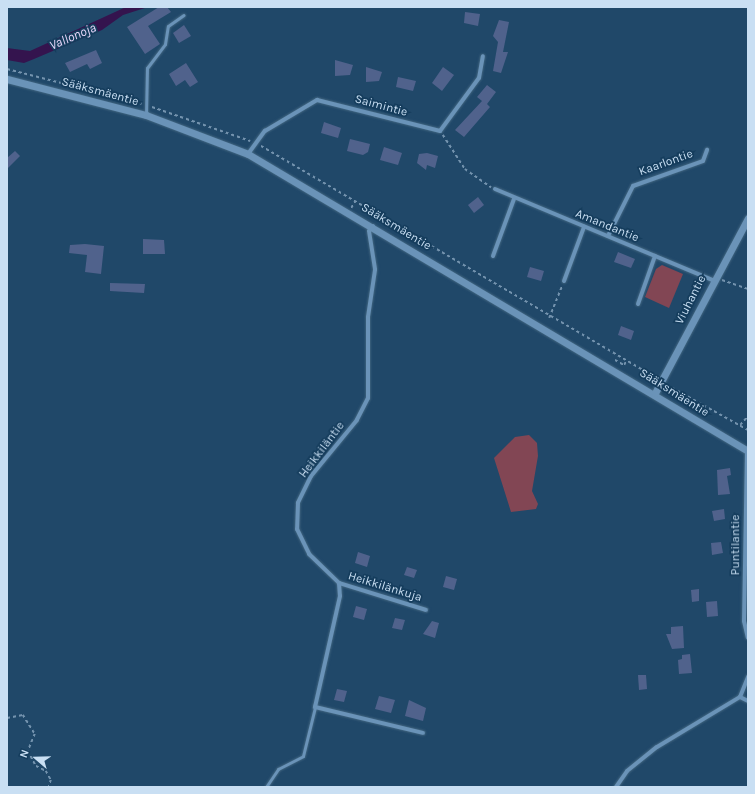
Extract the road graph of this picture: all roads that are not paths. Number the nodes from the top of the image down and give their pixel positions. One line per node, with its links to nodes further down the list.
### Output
1 (184, 15): 4 (lane)
2 (483, 56): 6 (street, Saimintie)
3 (7, 79): 4 (street, Sääksmäentie)
4 (146, 115): 6 (street, Sääksmäentie)
5 (707, 150): 12 (street, Kaarlontie)
6 (248, 154): 10 (street, Sääksmäentie)
7 (494, 189): 8 (street, Amandantie)
8 (514, 199): 11 (street, Amandantie); 13 (street)
9 (748, 218): 15 (street, Viuhantie)
10 (373, 226): 18 (street, Sääksmäentie); 20 (street, Heikkiläntie)
11 (584, 227): 12 (street, Amandantie); 16 (street)
12 (608, 236): 14 (street, Amandantie)
13 (493, 256)
14 (655, 256): 15 (street, Amandantie); 17 (street)
15 (714, 279): 18 (street, Viuhantie)
16 (564, 281)
17 (638, 304)
18 (654, 393): 19 (street, Sääksmäentie)
19 (748, 451): 22 (street, Puntilantie)
20 (339, 583): 21 (street, Heikkilänkuja); 26 (street)
21 (426, 610)
22 (748, 638)
23 (748, 677): 24 (street)
24 (740, 697): 25 (street); 29 (street)
25 (748, 701)
26 (315, 706): 27 (street); 28 (lane)
27 (423, 734)
28 (266, 787)
29 (616, 787)

